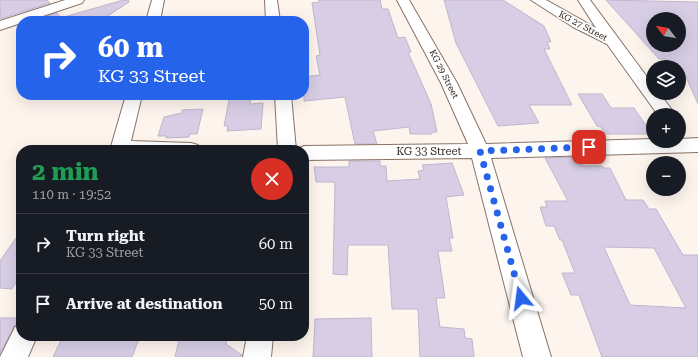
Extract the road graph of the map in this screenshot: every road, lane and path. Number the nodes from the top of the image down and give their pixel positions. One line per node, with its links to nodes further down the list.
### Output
1 (78, 0): 7 (street)
2 (158, 0): 8 (street)
3 (271, 0): 9 (street)
4 (403, 0): 19 (street, KG 29 Street)
5 (537, 0): 12 (street, KG 27 Street)
6 (584, 0): 12 (street)
7 (30, 16)
8 (154, 16)
9 (273, 16)
10 (16, 21): 11 (street)
11 (0, 26)
12 (612, 41): 15 (street, KG 27 Street)
13 (133, 100): 16 (street)
14 (282, 100): 17 (street)
15 (662, 108)
16 (121, 145)
17 (287, 145)
18 (691, 145): 19 (street, KG 33 Street)
19 (480, 151): 20 (street, KG 33 Street); 25 (street, KG 29 Street)
20 (309, 152)
21 (22, 341): 23 (street)
22 (259, 341): 24 (street)
23 (14, 357)
24 (257, 357)
25 (537, 357)

